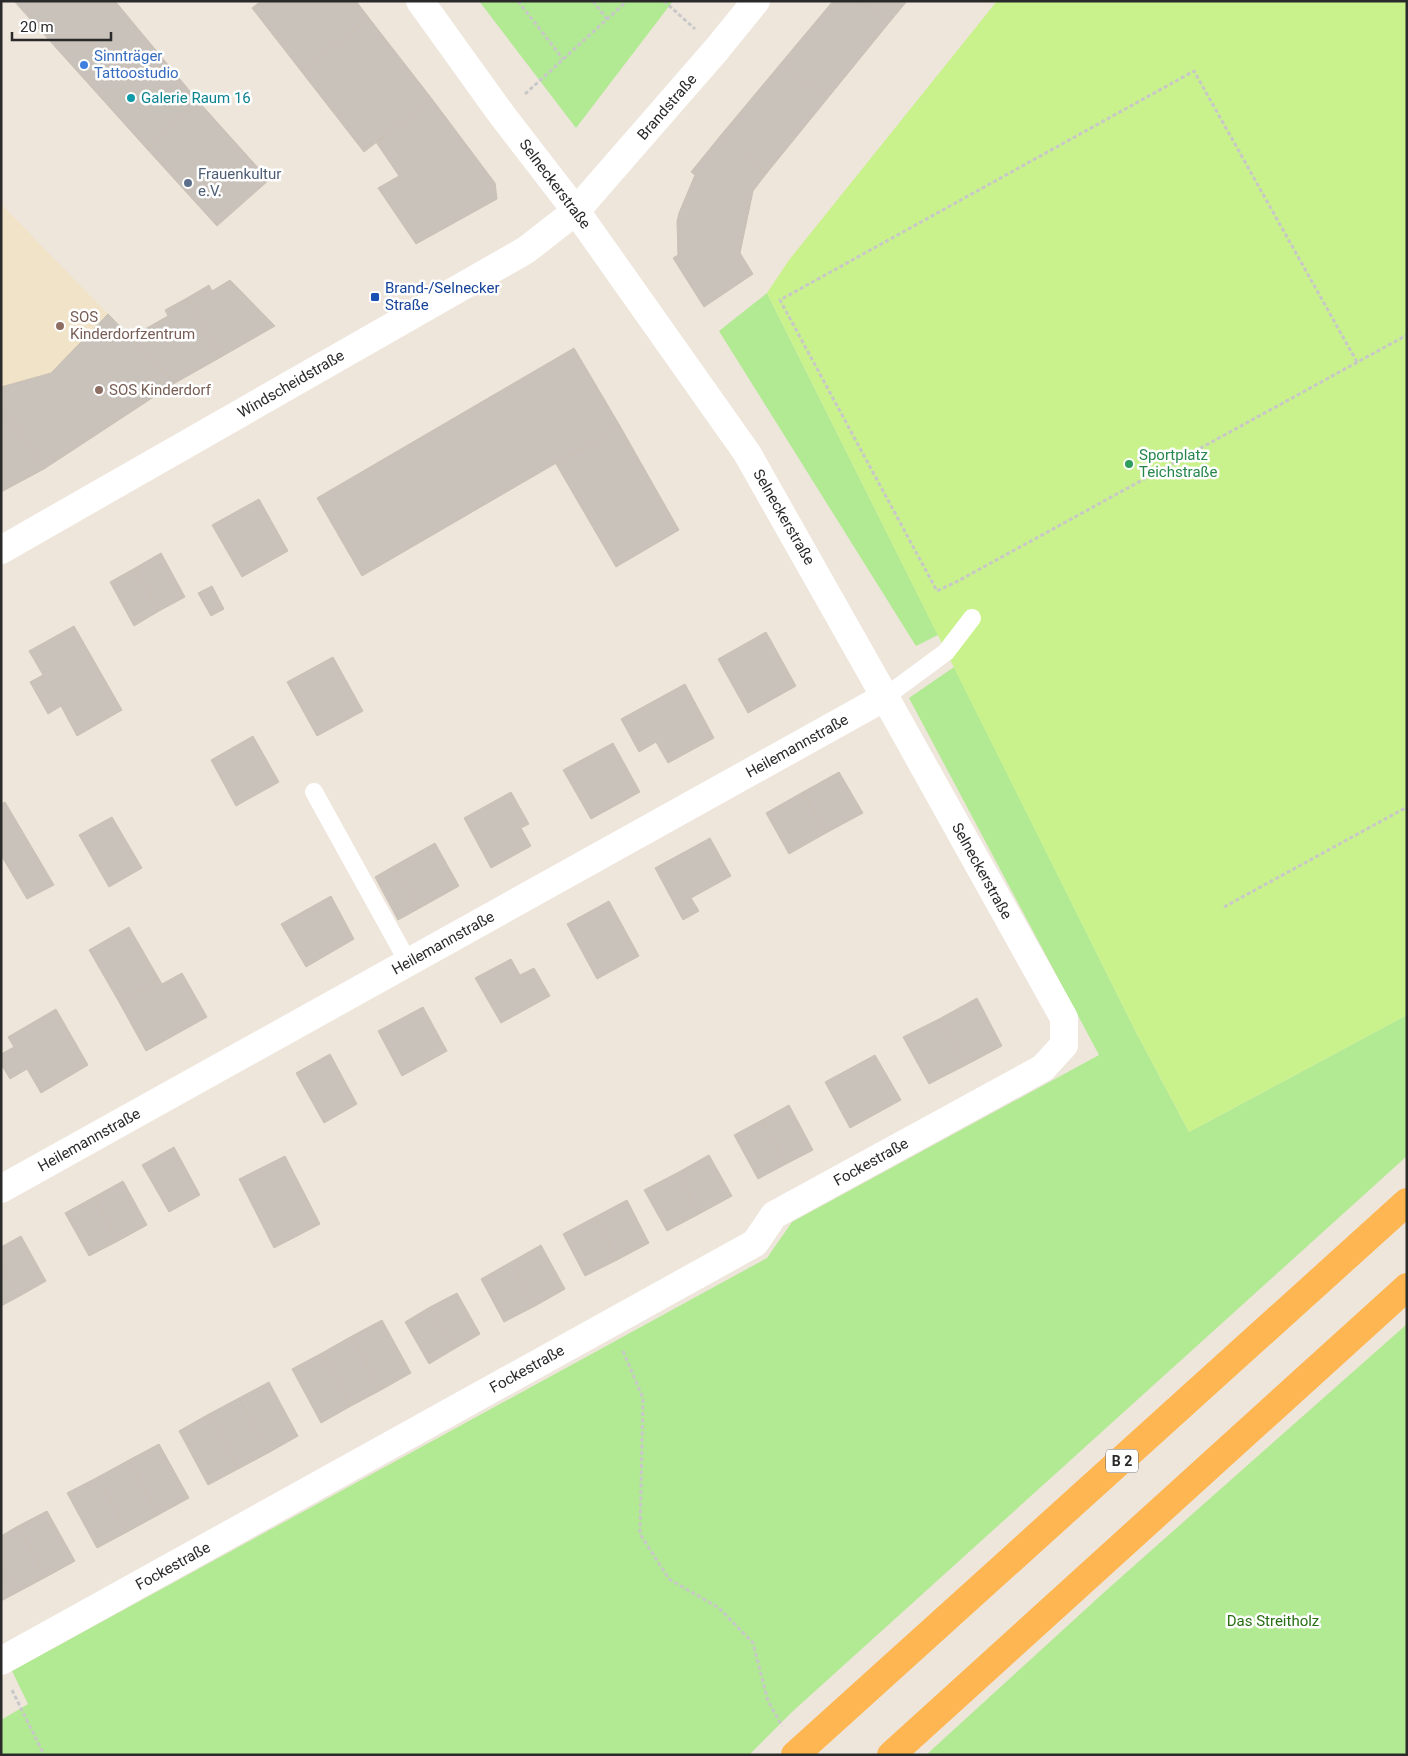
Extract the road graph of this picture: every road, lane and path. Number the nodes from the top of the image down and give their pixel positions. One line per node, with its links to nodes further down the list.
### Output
1 (420, 1): 10 (street, Selneckerstraße)
2 (518, 1): 9 (path)
3 (593, 1): 7 (path)
4 (627, 1): 7 (path)
5 (664, 1): 8 (path)
6 (756, 1): 11 (street, Brandstraße)
7 (607, 19): 9 (path)
8 (688, 23)
9 (563, 59): 10 (path)
10 (502, 115): 11 (street, Selneckerstraße)
11 (576, 210): 14 (street, Windscheidstraße); 16 (street, Selneckerstraße)
12 (1407, 335): 13 (path)
13 (1357, 362): 13 (path)
14 (1, 550)
15 (972, 618): 16 (lane)
16 (886, 697): 20 (street, Heilemannstraße); 21 (street, Selneckerstraße)
17 (314, 792): 20 (lane)
18 (1407, 807): 19 (path)
19 (1224, 907)
20 (408, 962): 22 (street, Heilemannstraße)
21 (1043, 1068): 25 (street, Fockestraße)
22 (1, 1190)
23 (1407, 1202): 30 (highway, B 2)
24 (1407, 1287): 31 (highway)
25 (611, 1322): 26 (street, Fockestraße); 28 (path)
26 (1, 1661)
27 (10, 1687): 29 (path)
28 (781, 1725)
29 (44, 1755)
30 (795, 1755)
31 (891, 1755)

